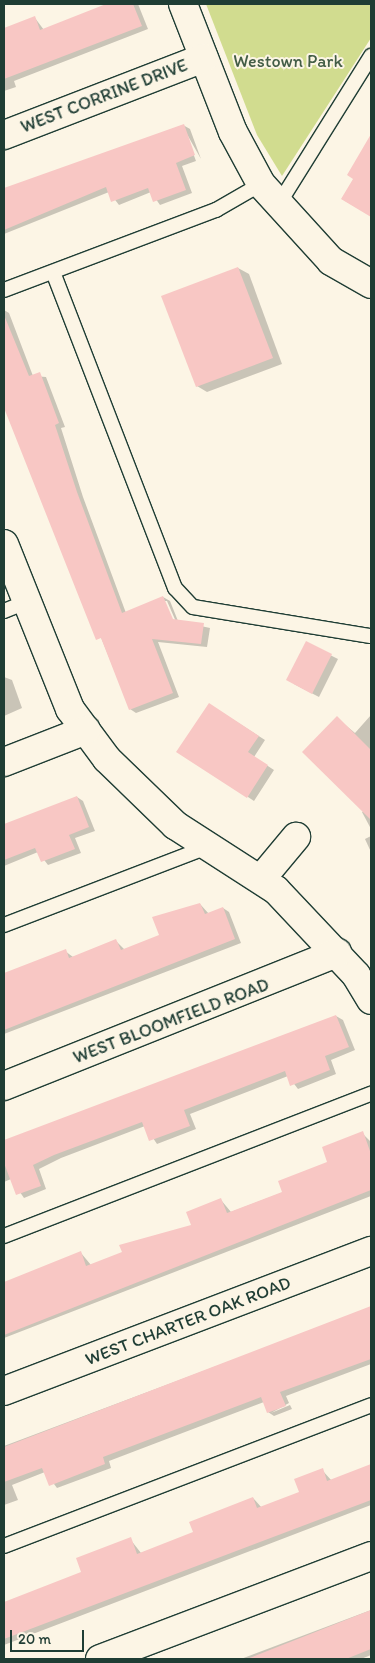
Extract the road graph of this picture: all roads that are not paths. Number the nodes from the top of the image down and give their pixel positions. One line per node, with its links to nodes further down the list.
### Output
1 (183, 4): 3 (street)
2 (371, 56): 6 (lane)
3 (204, 58): 4 (street, WEST CORRINE DRIVE); 5 (street)
4 (4, 135)
5 (261, 184): 6 (street); 7 (lane)
6 (278, 205): 8 (street)
7 (53, 272): 9 (lane); 12 (lane)
8 (371, 284)
9 (4, 290)
10 (4, 544): 11 (street)
11 (15, 606): 13 (street)
12 (371, 636)
13 (86, 730): 14 (street); 16 (street)
14 (4, 762)
15 (296, 836): 17 (street)
16 (207, 847): 17 (street); 18 (lane)
17 (261, 879): 19 (street)
18 (4, 925)
19 (337, 954): 20 (street); 21 (street, WEST BLOOMFIELD ROAD)
20 (371, 1000)
21 (4, 1086)
22 (371, 1094): 23 (lane)
23 (4, 1236)
24 (371, 1251): 25 (street, WEST CHARTER OAK ROAD)
25 (4, 1391)
26 (371, 1405): 27 (lane)
27 (4, 1546)
28 (371, 1556): 29 (street)
29 (100, 1659)

